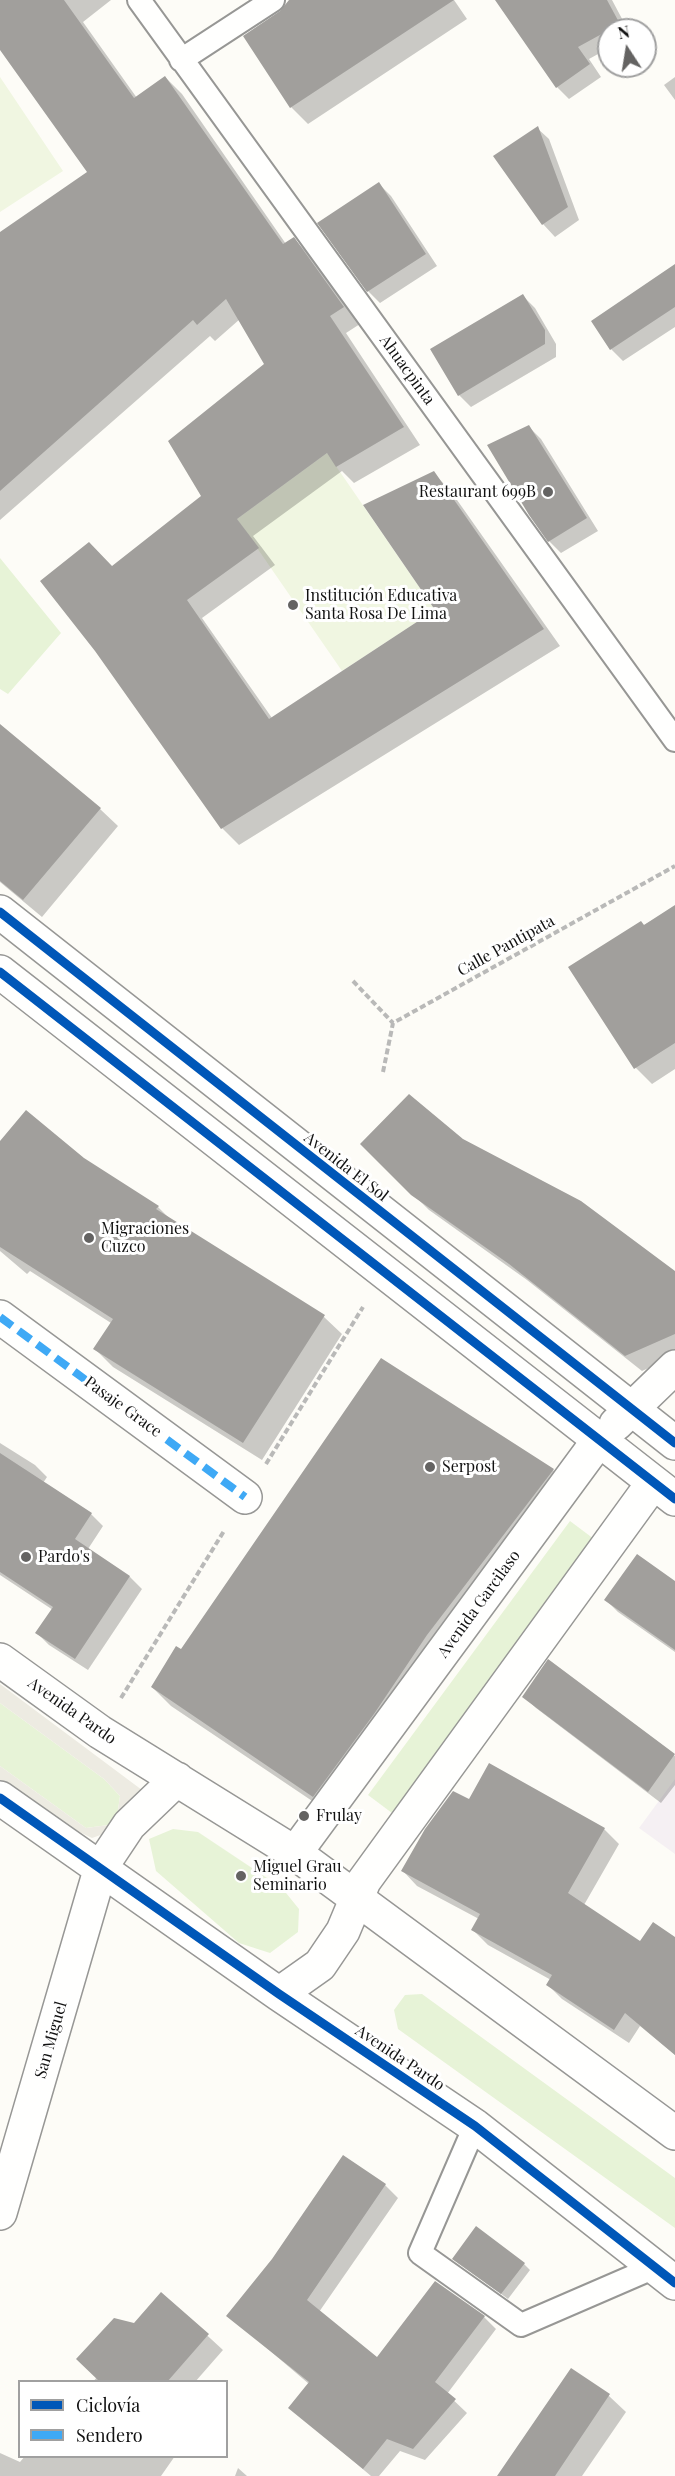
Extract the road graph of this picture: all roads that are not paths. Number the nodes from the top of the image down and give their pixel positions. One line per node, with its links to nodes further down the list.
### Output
1 (139, 0): 3 (lane, Ahuacpinta)
2 (273, 0): 3 (lane)
3 (181, 60): 4 (lane, Ahuacpinta)
4 (675, 740)
5 (0, 912): 9 (street, Avenida El Sol)
6 (0, 972): 10 (street)
7 (0, 1317): 14 (street, Pasaje Grace)
8 (675, 1367): 9 (street, Avenida Garcilaso)
9 (631, 1408): 10 (street, Avenida Garcilaso); 11 (street, Avenida El Sol)
10 (599, 1440): 13 (street); 18 (street, Avenida Garcilaso)
11 (675, 1443)
12 (675, 1454): 13 (street)
13 (664, 1491): 20 (street)
14 (245, 1497)
15 (0, 1660): 16 (street, Avenida Pardo)
16 (177, 1779): 18 (street, Avenida Pardo); 19 (street, San Miguel)
17 (0, 1798): 19 (street, Avenida Pardo)
18 (296, 1853): 20 (street, Avenida Pardo)
19 (101, 1867): 21 (street, Avenida Pardo); 24 (street, San Miguel)
20 (357, 1899): 21 (street); 23 (street, Avenida Pardo)
21 (279, 1994): 22 (street, Avenida Pardo)
22 (475, 2126): 25 (street, Avenida Pardo); 25 (lane)
23 (675, 2133)
24 (0, 2212)
25 (665, 2275)

